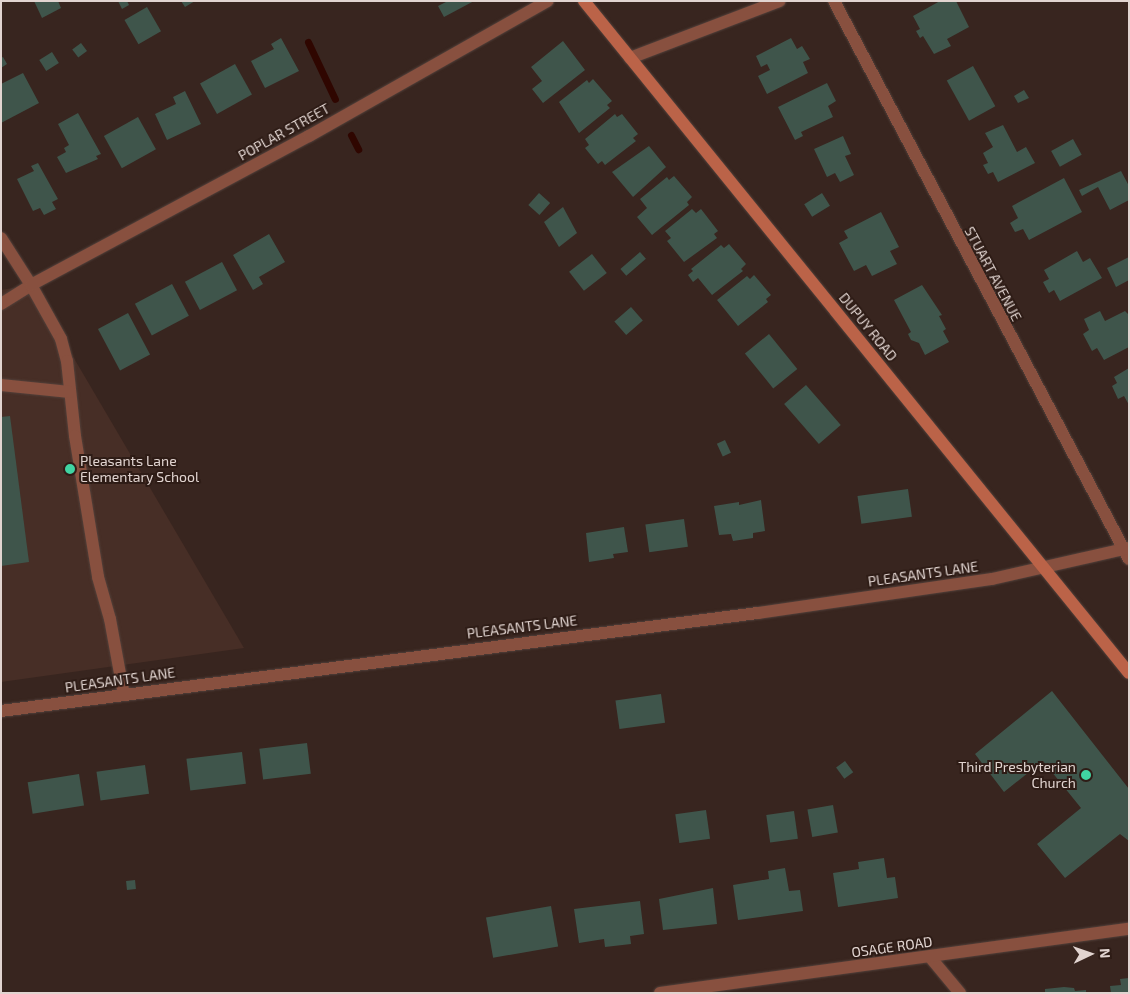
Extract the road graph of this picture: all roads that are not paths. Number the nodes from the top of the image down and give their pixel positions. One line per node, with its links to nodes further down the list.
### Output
1 (548, 1): 7 (street, POPLAR STREET)
2 (584, 1): 5 (street, DUPUY ROAD)
3 (779, 1): 5 (street)
4 (834, 1): 11 (street, STUART AVENUE)
5 (630, 58): 12 (street, DUPUY ROAD)
6 (1, 238): 7 (street)
7 (31, 285): 8 (street, POPLAR STREET); 10 (street)
8 (1, 304)
9 (1, 384): 10 (street)
10 (70, 392): 14 (street)
11 (1127, 552): 12 (street, PLEASANTS LANE)
12 (1045, 569): 13 (street, DUPUY ROAD); 14 (street, PLEASANTS LANE)
13 (1129, 673)
14 (124, 695): 15 (street, PLEASANTS LANE)
15 (1, 711)
16 (1129, 929): 17 (street, OSAGE ROAD)
17 (930, 957): 18 (street, OSAGE ROAD); 19 (street)
18 (660, 993)
19 (960, 993)

